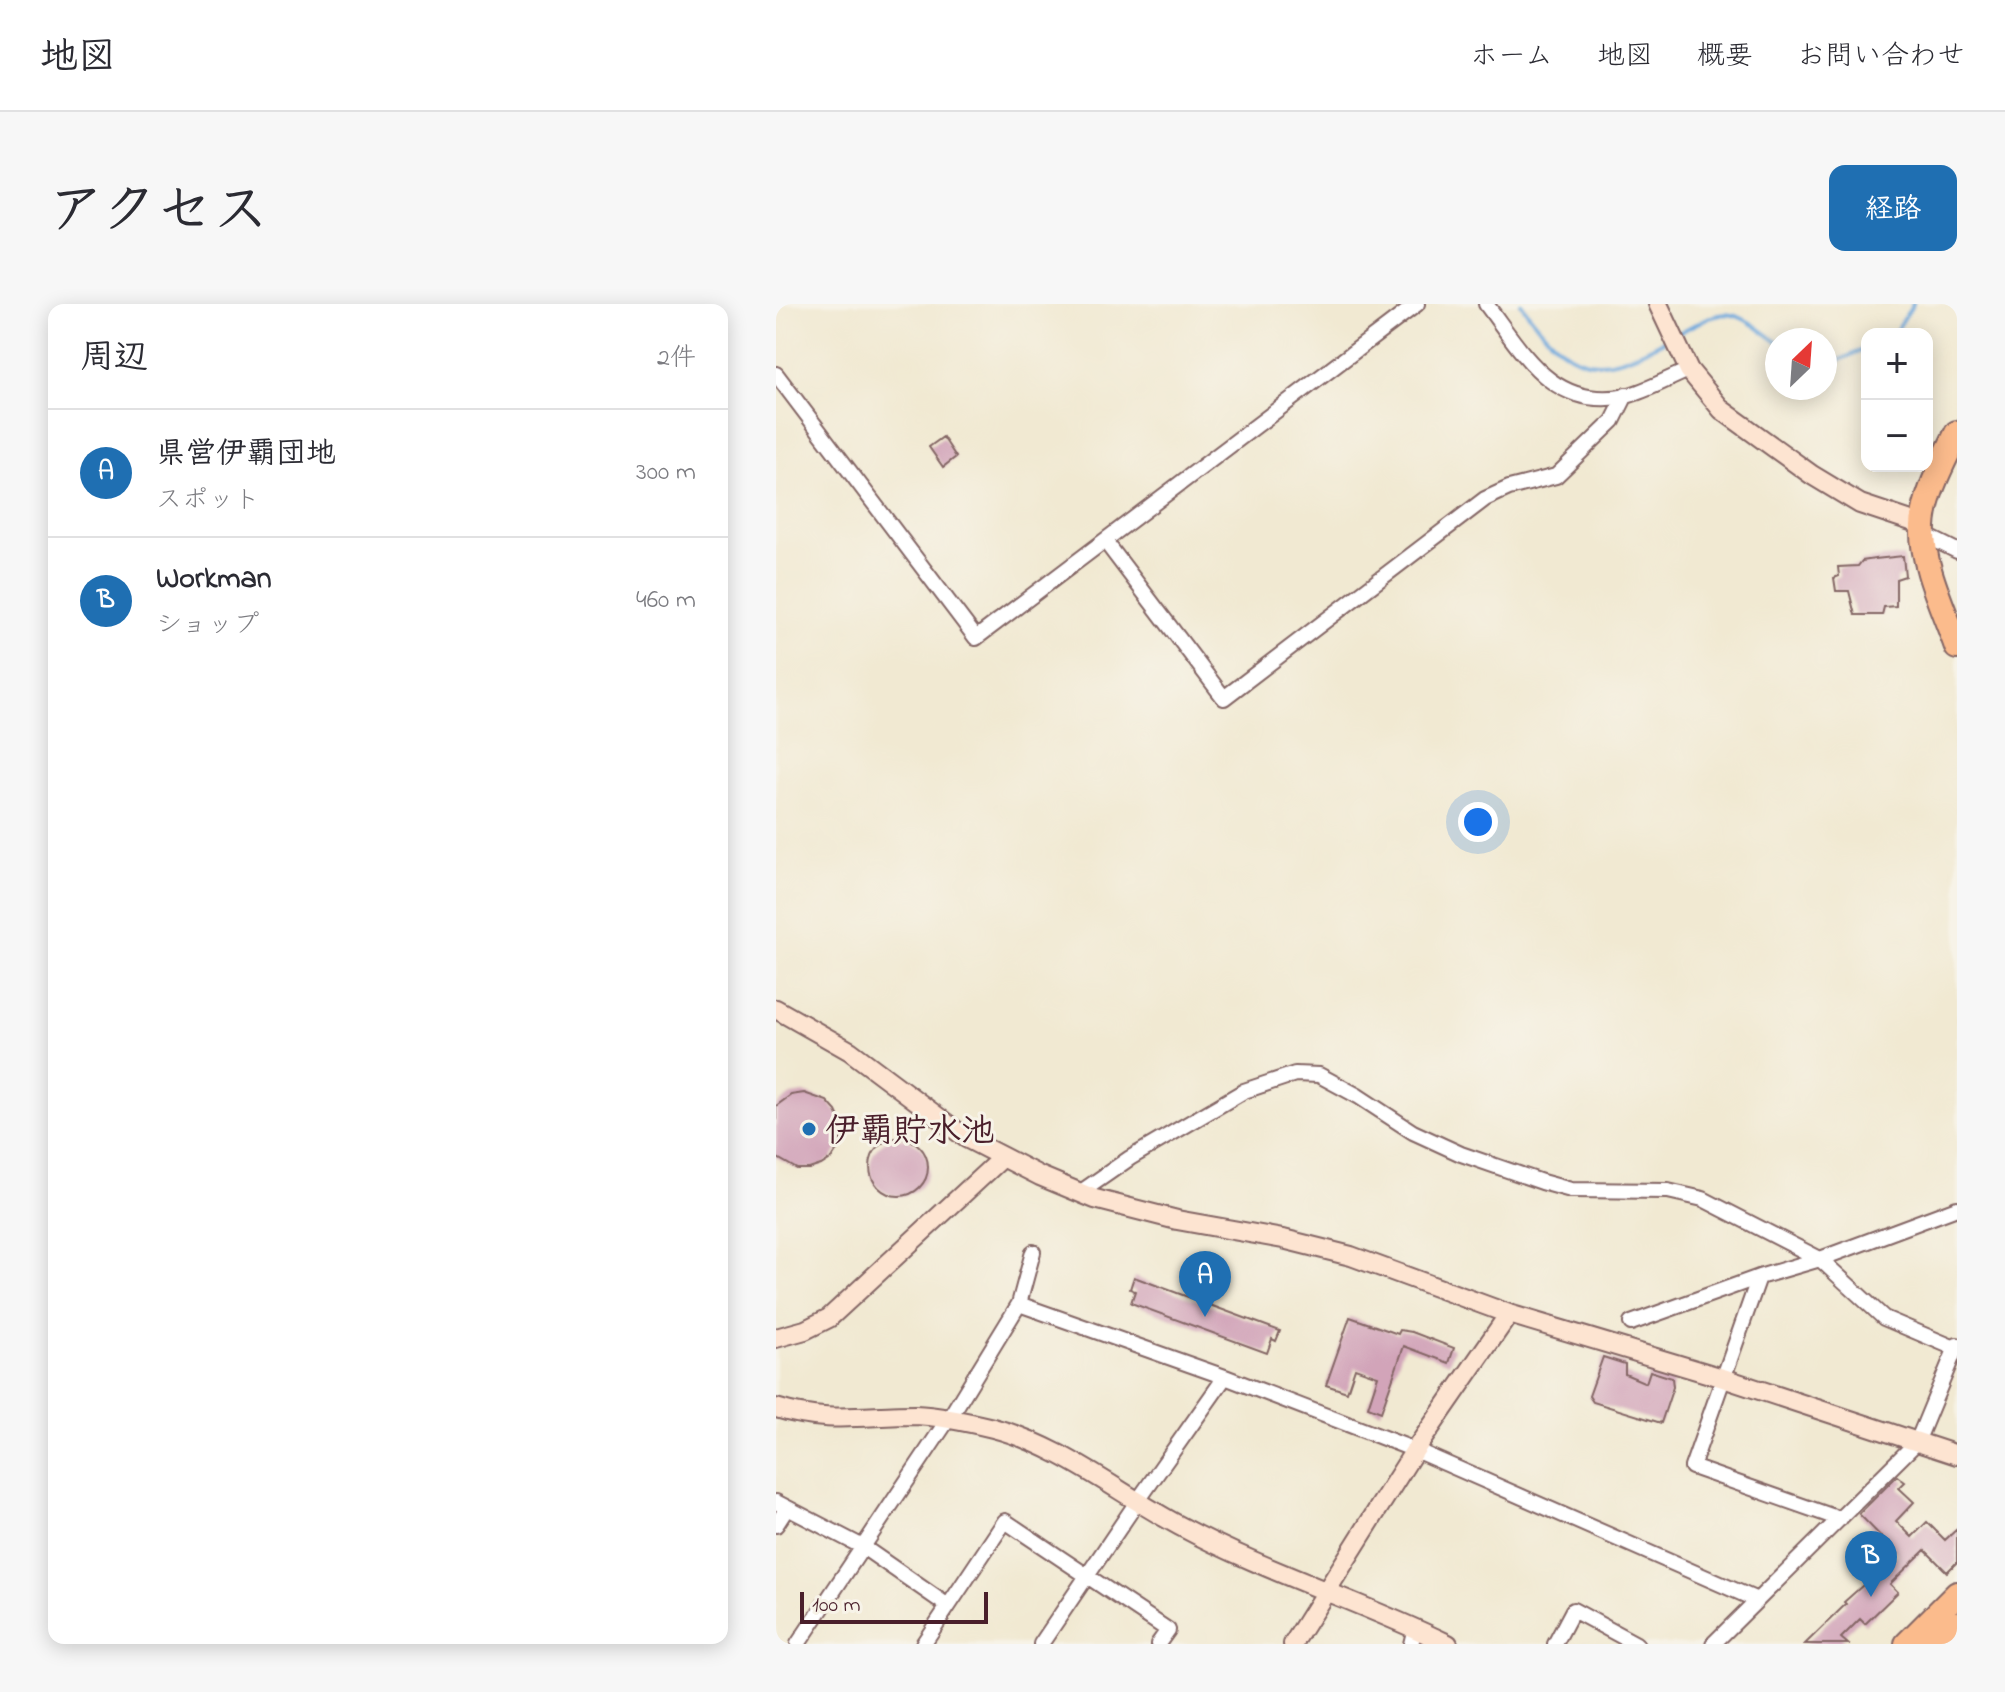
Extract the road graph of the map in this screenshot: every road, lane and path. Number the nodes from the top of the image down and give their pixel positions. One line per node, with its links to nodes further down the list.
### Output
1 (1417, 304): 9 (street)
2 (1486, 304): 6 (street)
3 (1658, 304): 4 (street)
4 (1689, 370): 6 (street); 8 (street)
5 (776, 374): 9 (street)
6 (1626, 395): 9 (street)
7 (1957, 433): 8 (highway)
8 (1923, 530): 10 (street); 11 (highway)
9 (1105, 541)
10 (1957, 551)
11 (1957, 647)
12 (776, 1009): 13 (street)
13 (1003, 1157): 14 (street); 22 (street)
14 (1081, 1192): 17 (street); 20 (street)
15 (1957, 1208): 17 (street)
16 (1033, 1252): 19 (street)
17 (1820, 1259): 18 (street); 23 (street)
18 (1759, 1277): 21 (street); 25 (street)
19 (1019, 1304): 24 (street); 27 (street)
20 (1509, 1314): 25 (street); 29 (street)
21 (1631, 1323)
22 (776, 1338)
23 (1956, 1348): 28 (street)
24 (1225, 1377): 29 (street); 31 (street)
25 (1723, 1378): 28 (street); 33 (street)
26 (776, 1408): 27 (street)
27 (947, 1420): 31 (street); 35 (street)
28 (1917, 1442): 30 (street); 33 (street)
29 (1415, 1450): 37 (street); 39 (street)
30 (1957, 1455)
31 (1137, 1502): 36 (street); 37 (street)
32 (782, 1505): 34 (street); 35 (street)
33 (1840, 1519): 39 (street)
34 (776, 1525)
35 (863, 1547): 40 (street); 43 (street)
36 (1087, 1576): 40 (street); 45 (street); 46 (street)
37 (1328, 1591): 42 (street); 47 (street)
38 (1957, 1594): 52 (highway)
39 (1757, 1600): 51 (street)
40 (948, 1606): 44 (street)
41 (1957, 1624): 53 (highway)
42 (1413, 1636): 48 (street)
43 (798, 1644)
44 (923, 1644)
45 (1041, 1644)
46 (1158, 1644)
47 (1293, 1644)
48 (1448, 1644)
49 (1555, 1644): 50 (street)
50 (1636, 1644)
51 (1713, 1644)
52 (1907, 1644)
53 (1937, 1644)

